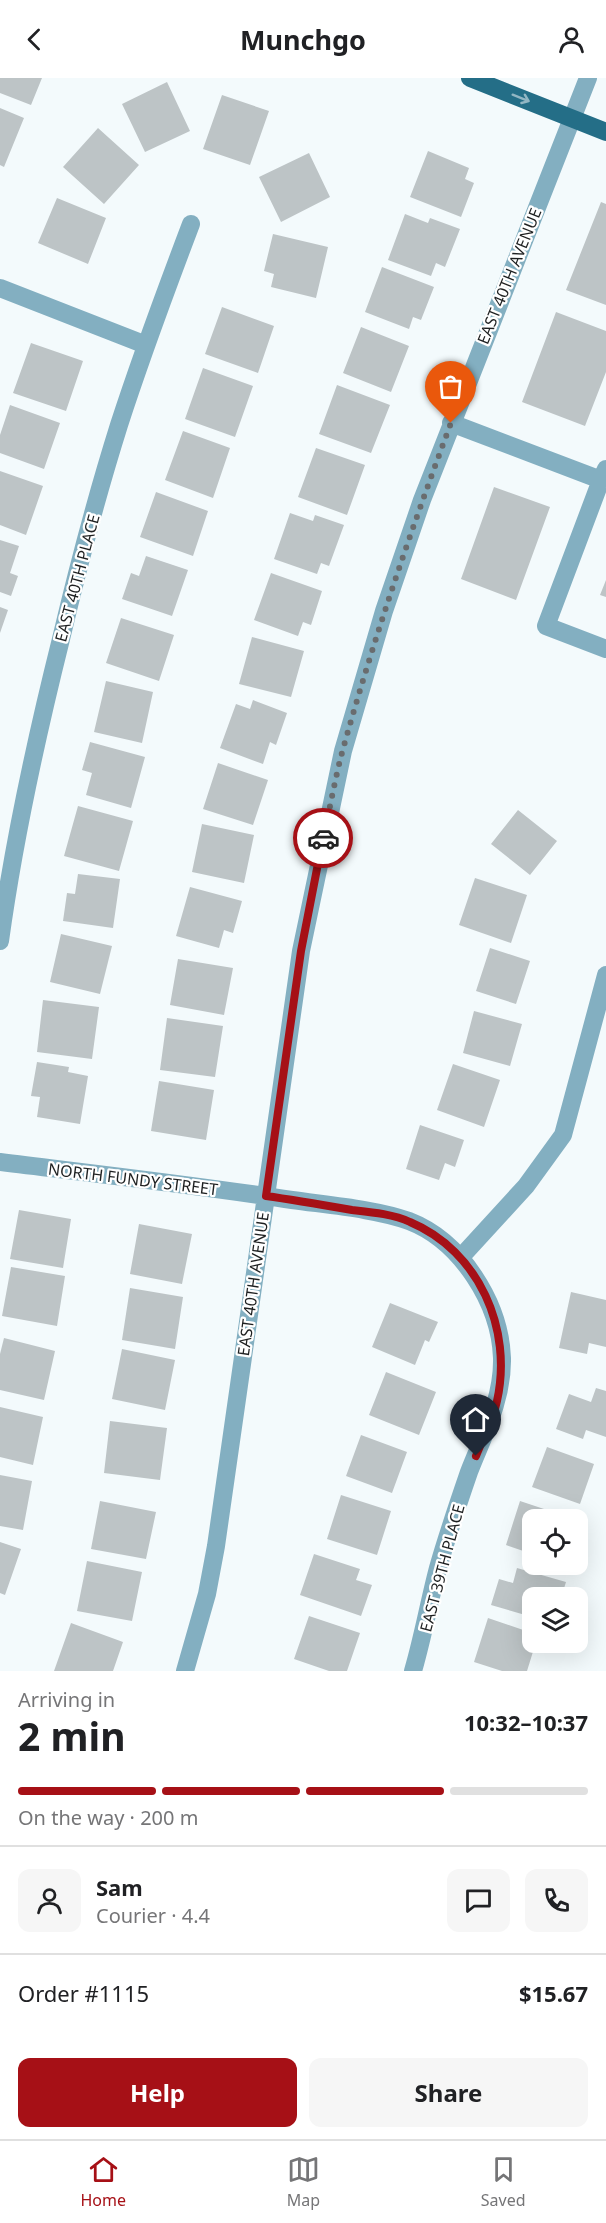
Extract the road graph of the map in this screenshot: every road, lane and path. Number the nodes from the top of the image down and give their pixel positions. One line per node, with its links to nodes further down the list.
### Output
1 (470, 78): 3 (main road, one-way to 3)
2 (588, 78): 3 (street, EAST 40TH AVENUE)
3 (571, 118): 4 (main road); 8 (street, EAST 40TH AVENUE)
4 (606, 132)
5 (190, 224): 7 (street, EAST 40TH PLACE)
6 (0, 288): 7 (street)
7 (146, 345): 11 (street, EAST 40TH PLACE)
8 (451, 423): 9 (street); 15 (street, EAST 40TH AVENUE)
9 (604, 474): 10 (street)
10 (606, 649)
11 (4, 877): 12 (street, EAST 40TH PLACE)
12 (0, 941)
13 (606, 975): 16 (street)
14 (0, 1162): 15 (street, NORTH FUNDY STREET)
15 (266, 1196): 16 (street, EAST 39TH PLACE); 17 (street, EAST 40TH AVENUE)
16 (461, 1257): 18 (street, EAST 39TH PLACE)
17 (185, 1671)
18 (413, 1671)

